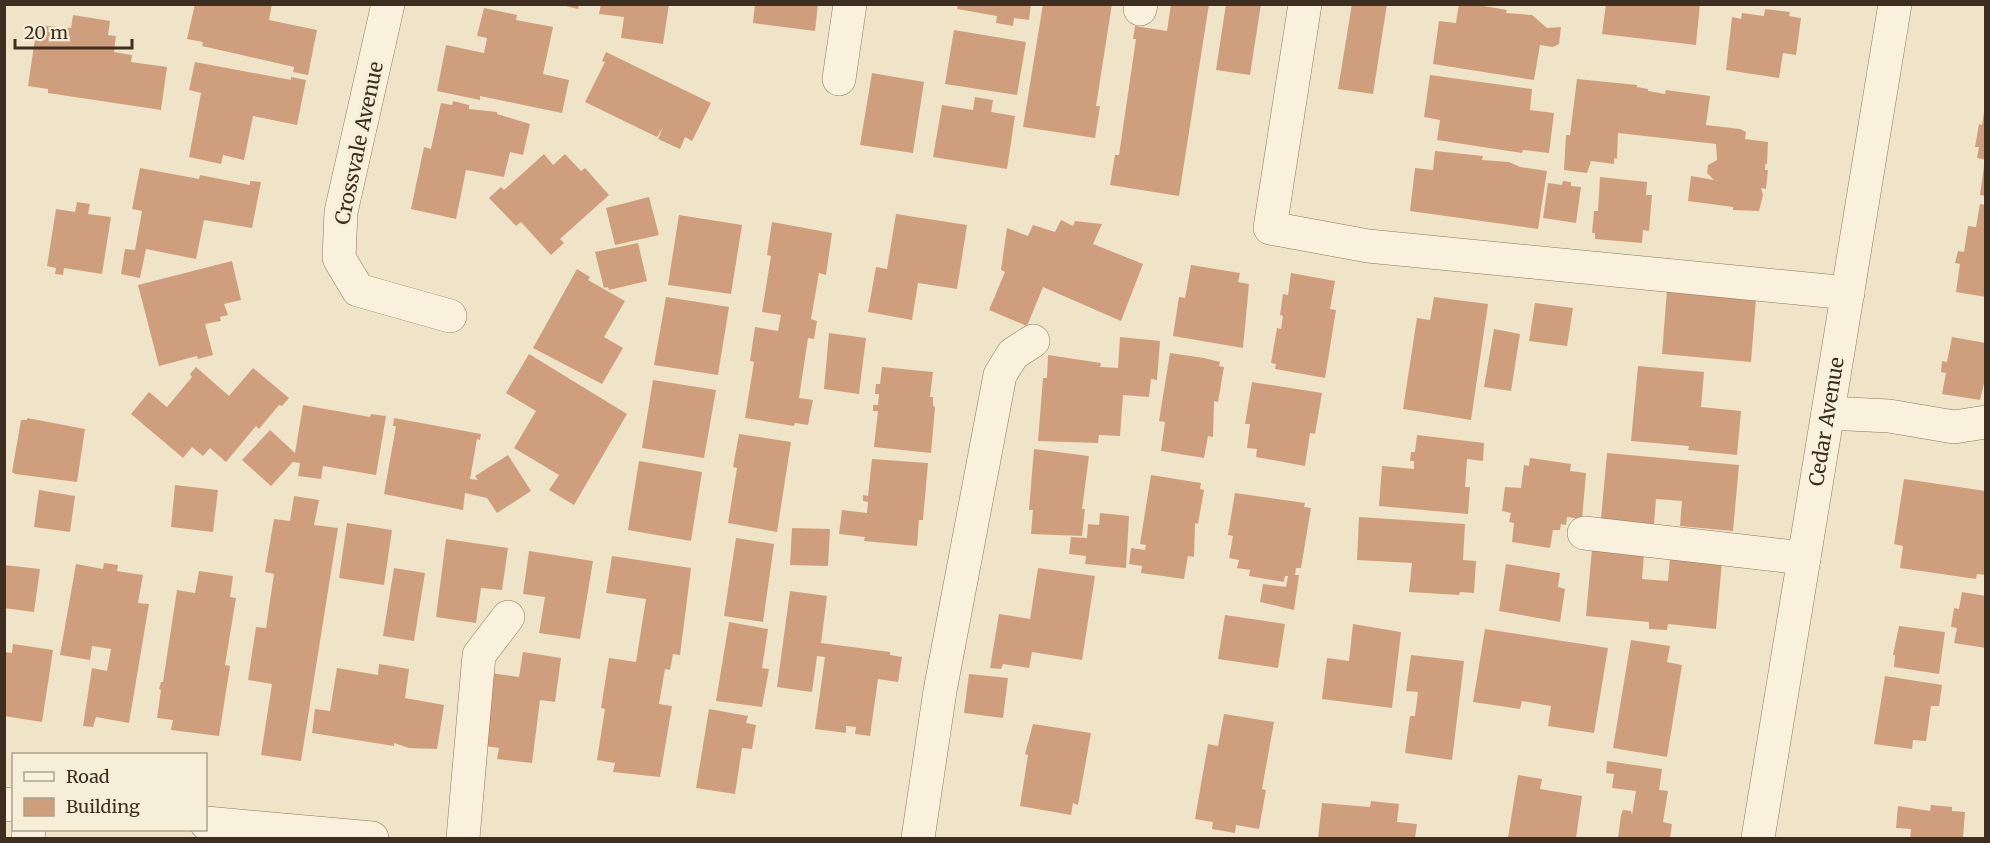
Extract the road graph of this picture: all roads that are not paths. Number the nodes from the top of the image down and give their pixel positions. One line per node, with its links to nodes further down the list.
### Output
1 (388, 4): 7 (street, Crossvale Avenue)
2 (850, 4): 5 (street)
3 (1305, 4): 6 (street)
4 (1895, 4): 6 (street, Cedar Avenue)
5 (839, 79)
6 (1848, 293): 9 (street, Cedar Avenue)
7 (450, 316)
8 (1033, 341): 18 (street)
9 (1828, 413): 10 (street); 12 (street, Cedar Avenue)
10 (1986, 422)
11 (1584, 533): 12 (street)
12 (1804, 558): 19 (street, Cedar Avenue)
13 (508, 617): 17 (street)
14 (207, 823): 15 (street)
15 (334, 837): 16 (street)
16 (372, 838)
17 (463, 838)
18 (918, 838)
19 (1758, 838)

